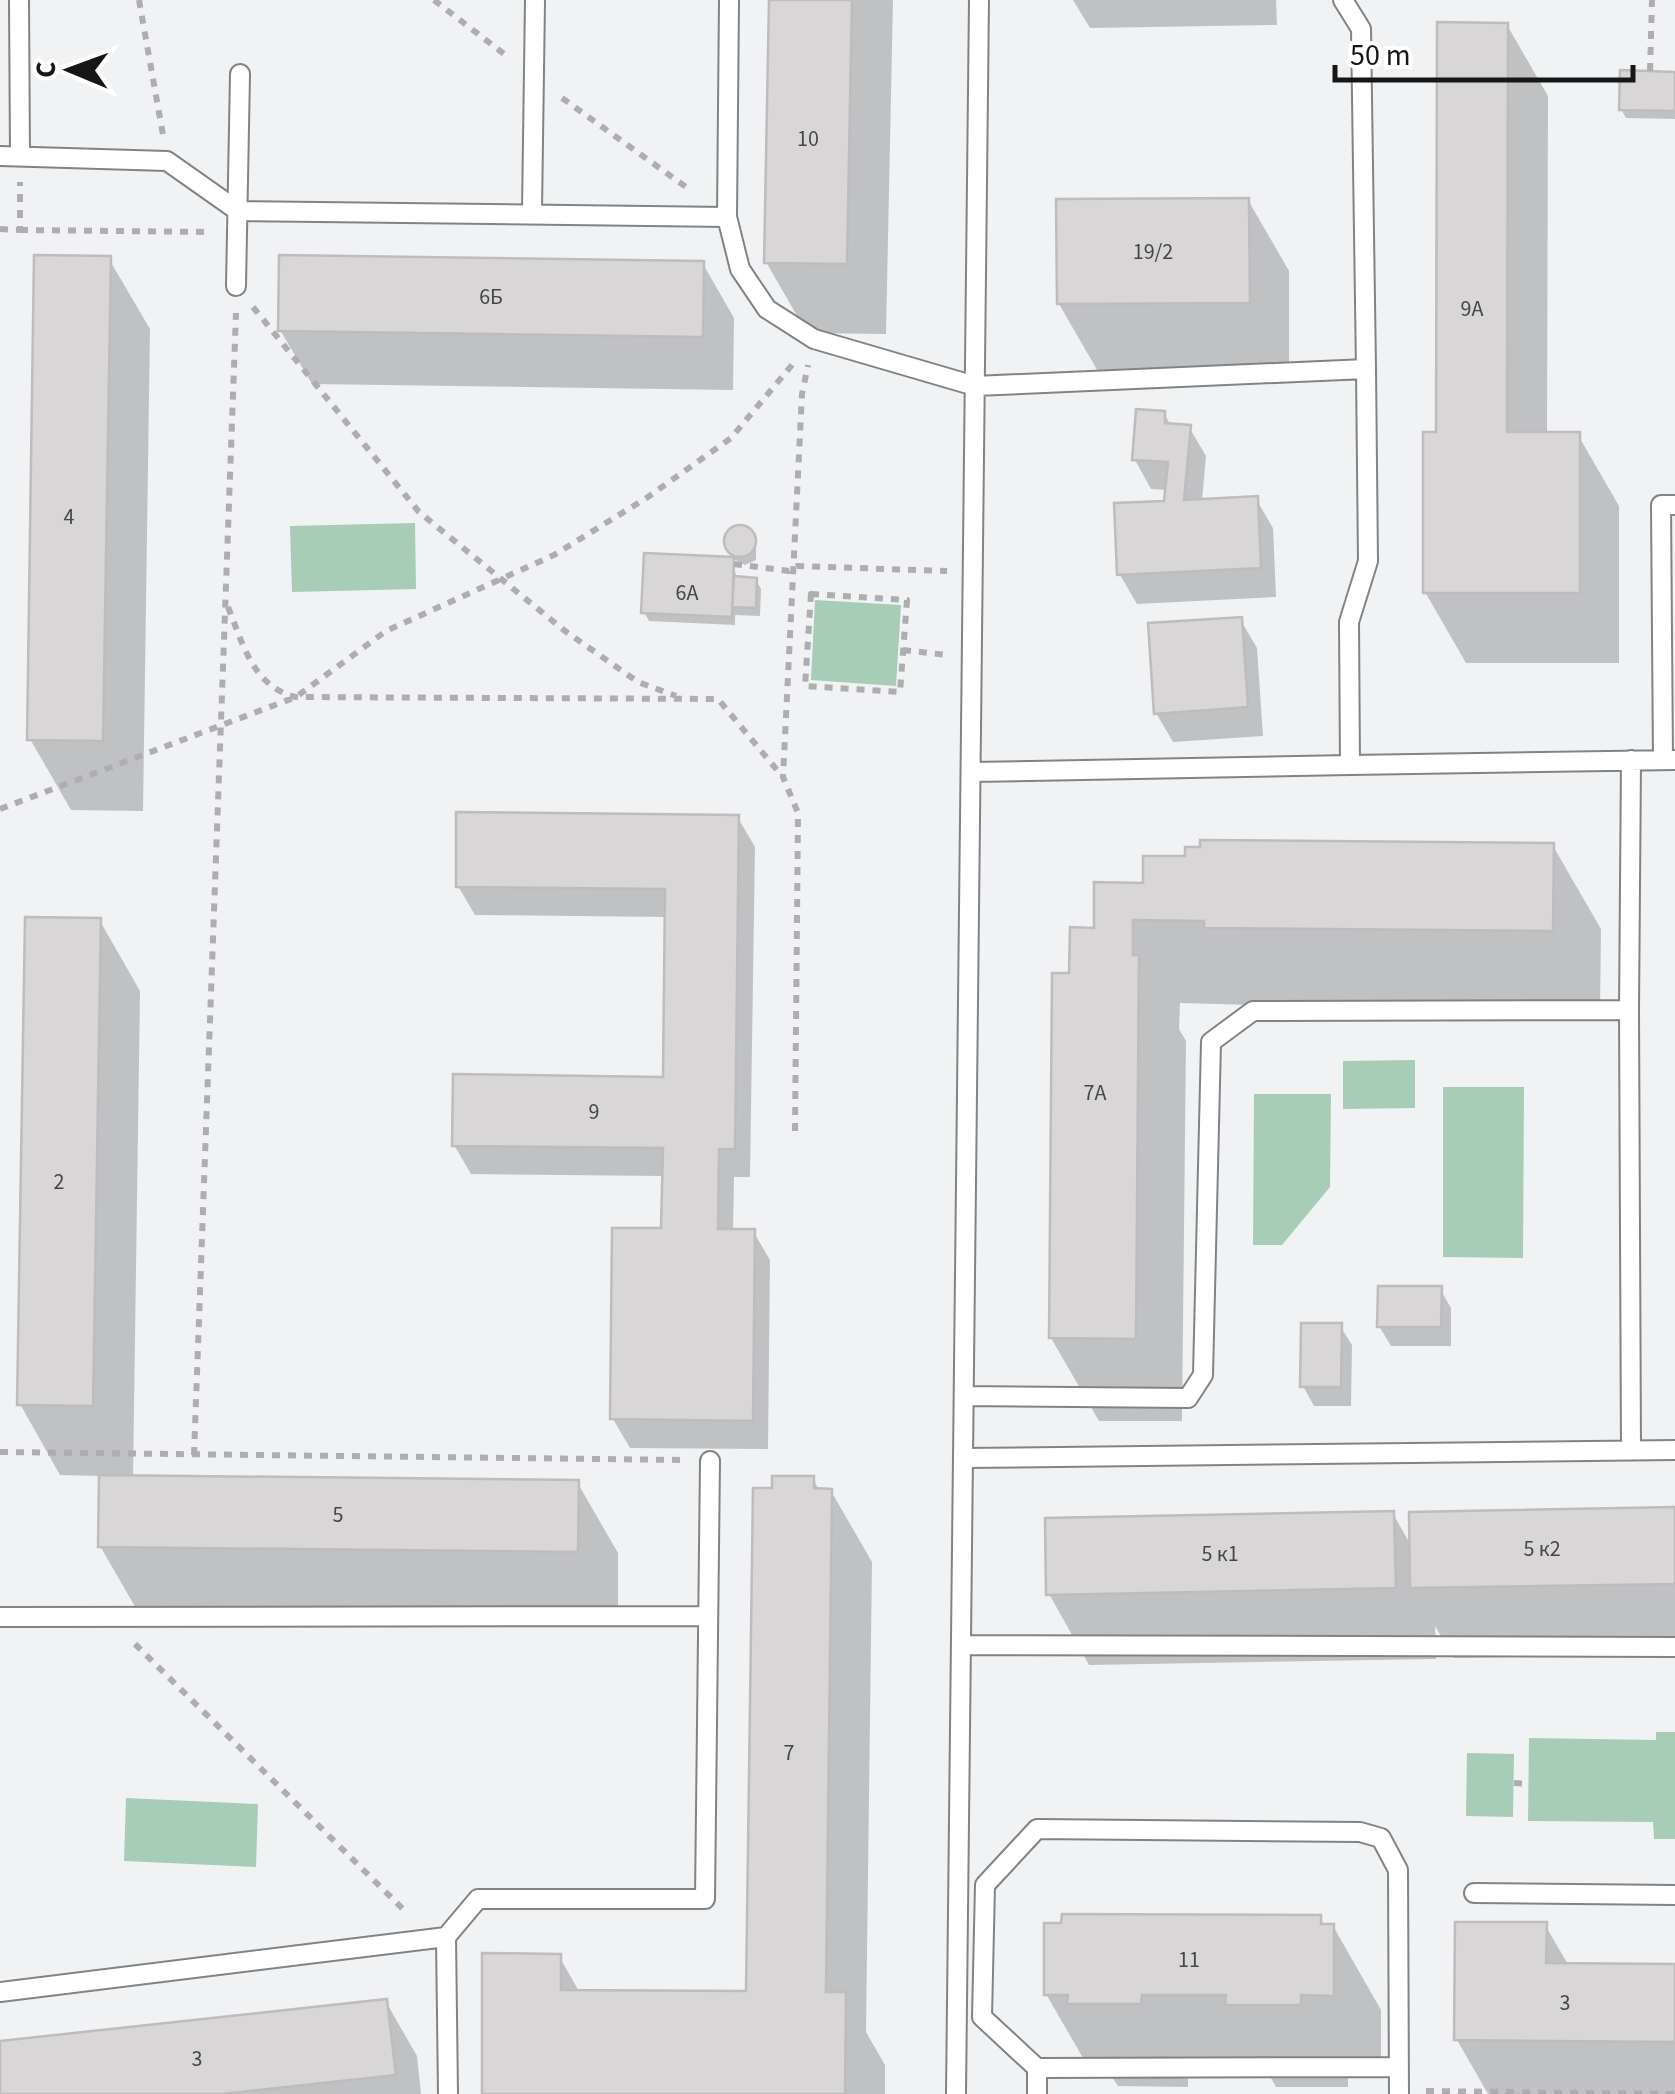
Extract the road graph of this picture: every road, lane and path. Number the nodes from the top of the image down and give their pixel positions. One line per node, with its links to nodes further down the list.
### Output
1 (19, 0): 14 (lane)
2 (139, 0): 13 (path)
3 (434, 0): 11 (path)
4 (535, 0): 11 (lane)
5 (729, 0): 17 (lane)
6 (980, 0): 23 (lane)
7 (1342, 0): 22 (lane)
8 (1652, 0): 9 (path)
9 (1650, 71)
10 (240, 74): 15 (lane)
11 (534, 77): 16 (lane); 17 (path)
12 (0, 156): 14 (lane)
13 (167, 161): 14 (lane); 15 (lane)
14 (20, 163): 19 (path)
15 (238, 211): 16 (lane); 19 (path); 20 (lane)
16 (532, 211): 17 (lane)
17 (727, 217): 21 (lane)
18 (0, 229): 19 (path)
19 (20, 230)
20 (236, 286): 28 (path); 29 (path)
21 (814, 339): 23 (lane); 26 (path); 28 (path)
22 (1366, 369): 23 (lane); 39 (lane)
23 (975, 386): 27 (lane)
24 (1675, 505): 38 (lane)
25 (734, 564): 26 (path)
26 (797, 566): 27 (path); 30 (path)
27 (973, 572): 33 (lane)
28 (504, 578): 34 (path); 35 (path)
29 (226, 602): 34 (path); 36 (path)
30 (792, 640): 31 (path); 41 (path)
31 (808, 642): 32 (path); 32 (path)
32 (903, 650): 33 (path)
33 (972, 658): 40 (lane)
34 (296, 697): 35 (path); 36 (path)
35 (681, 698): 41 (path)
36 (219, 726): 42 (path); 49 (path)
37 (1631, 760): 38 (lane); 39 (lane); 43 (lane)
38 (1669, 760)
39 (1350, 765): 40 (lane)
40 (971, 772): 45 (lane)
41 (783, 777): 44 (path)
42 (0, 809)
43 (1629, 1010): 45 (lane); 46 (lane)
44 (796, 1131)
45 (964, 1396): 50 (lane)
46 (1631, 1450): 47 (lane); 50 (lane)
47 (1675, 1450)
48 (0, 1452): 49 (path)
49 (194, 1455): 51 (path)
50 (963, 1458): 55 (lane)
51 (710, 1461): 52 (lane)
52 (708, 1616): 54 (lane); 61 (lane)
53 (0, 1617): 54 (lane)
54 (108, 1617): 61 (path)
55 (961, 1645): 56 (lane); 62 (lane)
56 (1675, 1646)
57 (1514, 1784): 58 (path)
58 (1529, 1784)
59 (1474, 1893): 60 (lane)
60 (1675, 1895)
61 (446, 1937): 64 (lane); 68 (lane)
62 (958, 1961): 63 (lane); 69 (lane)
63 (984, 1961): 65 (lane); 66 (lane)
64 (0, 1992)
65 (1399, 2067): 66 (lane); 67 (lane)
66 (1037, 2068): 70 (lane)
67 (1399, 2092): 71 (path)
68 (448, 2094)
69 (956, 2094)
70 (1037, 2094)
71 (1675, 2094)

